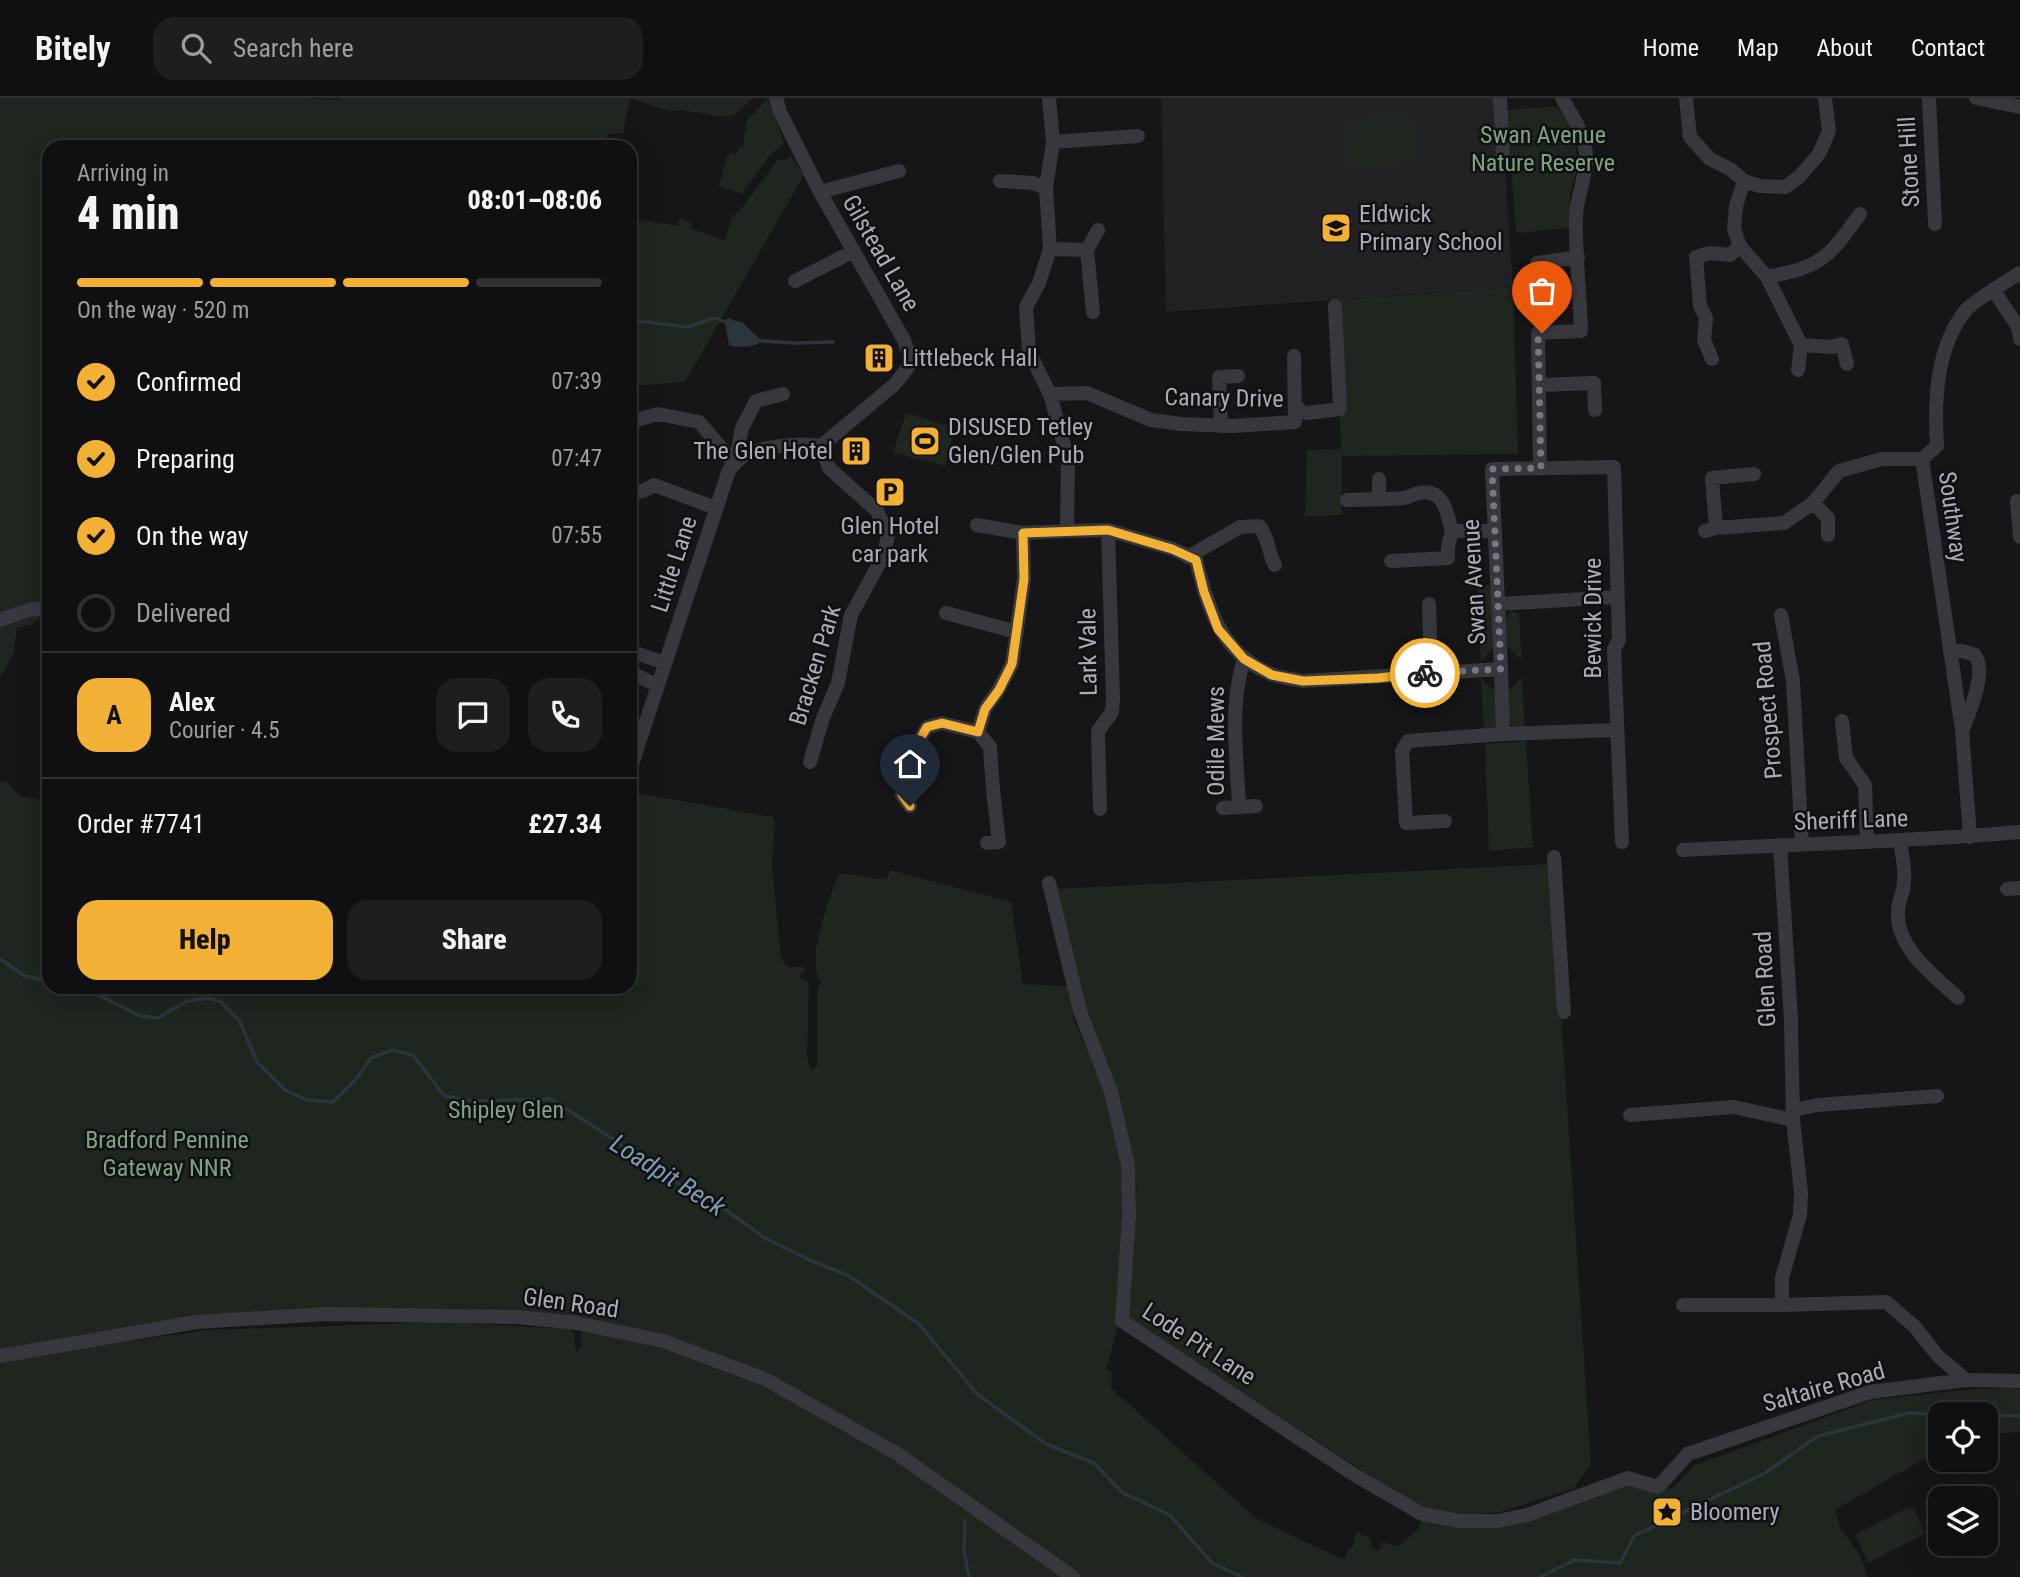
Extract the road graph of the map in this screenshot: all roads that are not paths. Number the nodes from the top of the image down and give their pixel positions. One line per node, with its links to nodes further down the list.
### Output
1 (776, 98): 17 (street, Gilstead Lane)
2 (1049, 98): 11 (street)
3 (1500, 98): 12 (street)
4 (1562, 98): 25 (street)
5 (1686, 98): 15 (street)
6 (1825, 98): 15 (street)
7 (1929, 98): 19 (street, Stone Hill)
8 (1976, 98): 9 (street)
9 (2020, 107)
10 (1138, 136): 11 (street)
11 (1053, 142): 16 (street)
12 (1503, 156)
13 (899, 171): 17 (street)
14 (1000, 181): 16 (street)
15 (1744, 181): 21 (street)
16 (1046, 188): 22 (street)
17 (820, 192): 24 (street, Gilstead Lane)
18 (1860, 214): 27 (street)
19 (1935, 224)
20 (1098, 230): 23 (street)
21 (1741, 246): 27 (street); 36 (street)
22 (1050, 248): 23 (street); 42 (street)
23 (1087, 250): 31 (street)
24 (854, 251): 28 (street); 47 (street, Gilstead Lane)
25 (1578, 257): 32 (street); 32 (street)
26 (2020, 273): 29 (street, Southway)
27 (1767, 277): 34 (street)
28 (795, 281)
29 (1994, 291): 33 (street); 48 (street, Southway)
30 (1335, 306): 43 (street)
31 (1093, 312)
32 (1542, 333): 40 (street)
33 (2020, 339)
34 (1801, 345): 37 (street); 38 (street)
35 (1294, 356): 43 (street, Canary Drive)
36 (1712, 359)
37 (1847, 364)
38 (1798, 370)
39 (1238, 376): 46 (street)
40 (1539, 385): 44 (street); 50 (street)
41 (783, 394): 49 (street, Little Lane)
42 (1050, 394): 46 (street, Canary Drive); 61 (street)
43 (1296, 405): 46 (street, Canary Drive)
44 (1595, 410)
45 (637, 420): 49 (street)
46 (1221, 426)
47 (821, 446): 49 (street); 92 (street, Bracken Park)
48 (1922, 459): 57 (street); 78 (street, Southway)
49 (739, 460): 58 (street, Little Lane)
50 (1541, 468): 63 (street, Swan Avenue); 70 (street, Bewick Drive)
51 (1754, 474): 57 (street)
52 (1379, 479): 54 (street)
53 (637, 491): 58 (street)
54 (1379, 498): 55 (street); 62 (street)
55 (1347, 500)
56 (2017, 501): 66 (street)
57 (1813, 503): 65 (street)
58 (716, 508): 81 (street, Little Lane)
59 (977, 525): 64 (street)
60 (1108, 530): 61 (street); 67 (street); 97 (street, Lark Vale)
61 (1067, 531): 64 (street)
62 (1452, 531): 63 (street); 68 (street)
63 (1493, 531): 72 (street, Swan Avenue)
64 (1023, 533): 77 (street)
65 (1828, 535)
66 (2020, 537)
67 (1188, 556): 69 (street); 80 (street, Swan Avenue)
68 (1391, 561)
69 (1275, 565)
70 (1617, 597): 72 (street); 87 (street, Bewick Drive)
71 (1429, 604): 83 (street)
72 (1499, 604): 82 (street, Swan Avenue)
73 (42, 608): 76 (street)
74 (946, 613): 77 (street)
75 (1781, 615): 105 (street, Prospect Road)
76 (0, 620)
77 (1017, 632): 89 (street)
78 (1951, 652): 88 (street, Southway); 88 (street, Southway)
79 (637, 653): 81 (street)
80 (1244, 659): 83 (street, Swan Avenue); 95 (street, Odile Mews)
81 (666, 663): 85 (street, Little Lane)
82 (1501, 669): 83 (street, Swan Avenue); 90 (street)
83 (1431, 673)
84 (637, 676): 85 (street)
85 (658, 686): 91 (street, Little Lane)
86 (1842, 721): 103 (street)
87 (1616, 730): 90 (street); 102 (street, Bewick Drive)
88 (1962, 730): 100 (street, Southway)
89 (978, 732): 93 (street); 104 (street)
90 (1503, 734): 98 (street)
91 (637, 749)
92 (810, 761)
93 (901, 801)
94 (1256, 806): 95 (street, Odile Mews)
95 (1239, 807): 96 (street)
96 (1223, 808)
97 (1100, 810)
98 (1445, 821)
99 (2020, 832): 100 (street, Sheriff Lane)
100 (1970, 836): 101 (street, Sheriff Lane)
101 (1900, 841): 103 (street, Sheriff Lane); 110 (street)
102 (1622, 842)
103 (1867, 842): 105 (street, Sheriff Lane)
104 (987, 843)
105 (1802, 844): 106 (street, Sheriff Lane)
106 (1780, 845): 107 (street, Sheriff Lane); 114 (street, Glen Road)
107 (1683, 850)
108 (1554, 857): 111 (street)
109 (1049, 883): 120 (street, Lode Pit Lane)
110 (1958, 998)
111 (1564, 1012)
112 (1937, 1096): 114 (street)
113 (1630, 1115): 114 (street)
114 (1793, 1115): 116 (street, Glen Road)
115 (1683, 1305): 116 (street)
116 (1782, 1305): 118 (street)
117 (0, 1356): 121 (street, Glen Road)
118 (1966, 1380): 119 (street, Saltaire Road); 120 (street, Saltaire Road)
119 (2020, 1381)
120 (1658, 1487)
121 (1073, 1577)

